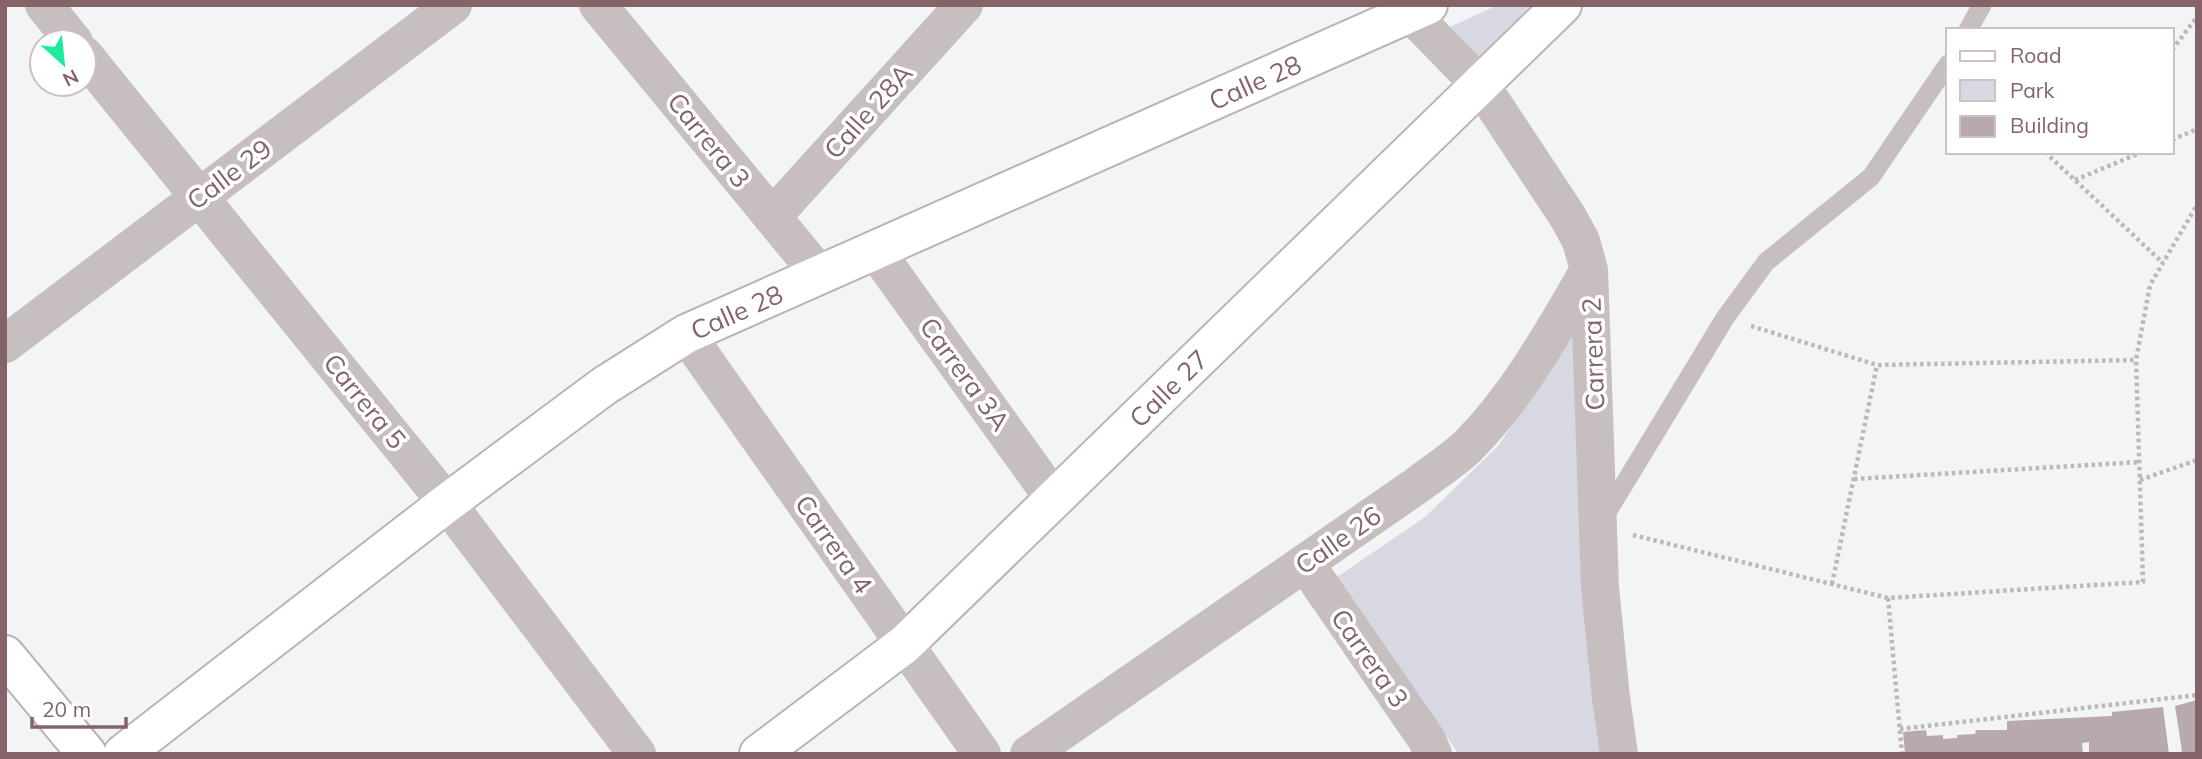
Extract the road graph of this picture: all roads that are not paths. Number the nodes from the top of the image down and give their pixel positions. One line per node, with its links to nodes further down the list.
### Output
1 (44, 5): 8 (street)
2 (453, 5): 13 (street, Calle 29)
3 (598, 5): 14 (street, Carrera 3)
4 (964, 5): 14 (street, Calle 28A)
5 (1562, 5): 12 (street, Calle 27)
6 (1982, 5): 9 (lane)
7 (1419, 9): 12 (street, Carrera 2); 15 (street, Calle 28)
8 (63, 28)
9 (1969, 28)
10 (1946, 67): 22 (lane)
11 (98, 72): 13 (street, Carrera 5)
12 (1480, 85): 16 (street, Carrera 2); 20 (street, Calle 27)
13 (199, 197): 19 (street, Calle 29); 21 (street, Carrera 5)
14 (772, 217): 17 (street, Carrera 3)
15 (875, 250): 17 (street, Calle 28); 20 (street, Carrera 3A)
16 (1589, 270): 22 (street, Carrera 2); 23 (street, Calle 26)
17 (820, 275): 18 (street, Calle 28)
18 (686, 334): 21 (street, Calle 28); 24 (street, Carrera 4)
19 (5, 344)
20 (1054, 499): 24 (street, Calle 27)
21 (447, 503): 28 (street, Calle 28); 29 (street, Carrera 5)
22 (1598, 526): 33 (street, Carrera 2)
23 (1305, 563): 26 (street, Carrera 3); 32 (street, Calle 26)
24 (905, 644): 30 (street, Calle 27); 31 (street, Carrera 4)
25 (5, 655): 27 (street)
26 (1423, 749)
27 (87, 754)
28 (123, 754)
29 (637, 754)
30 (760, 754)
31 (982, 754)
32 (1029, 754)
33 (1619, 754)

